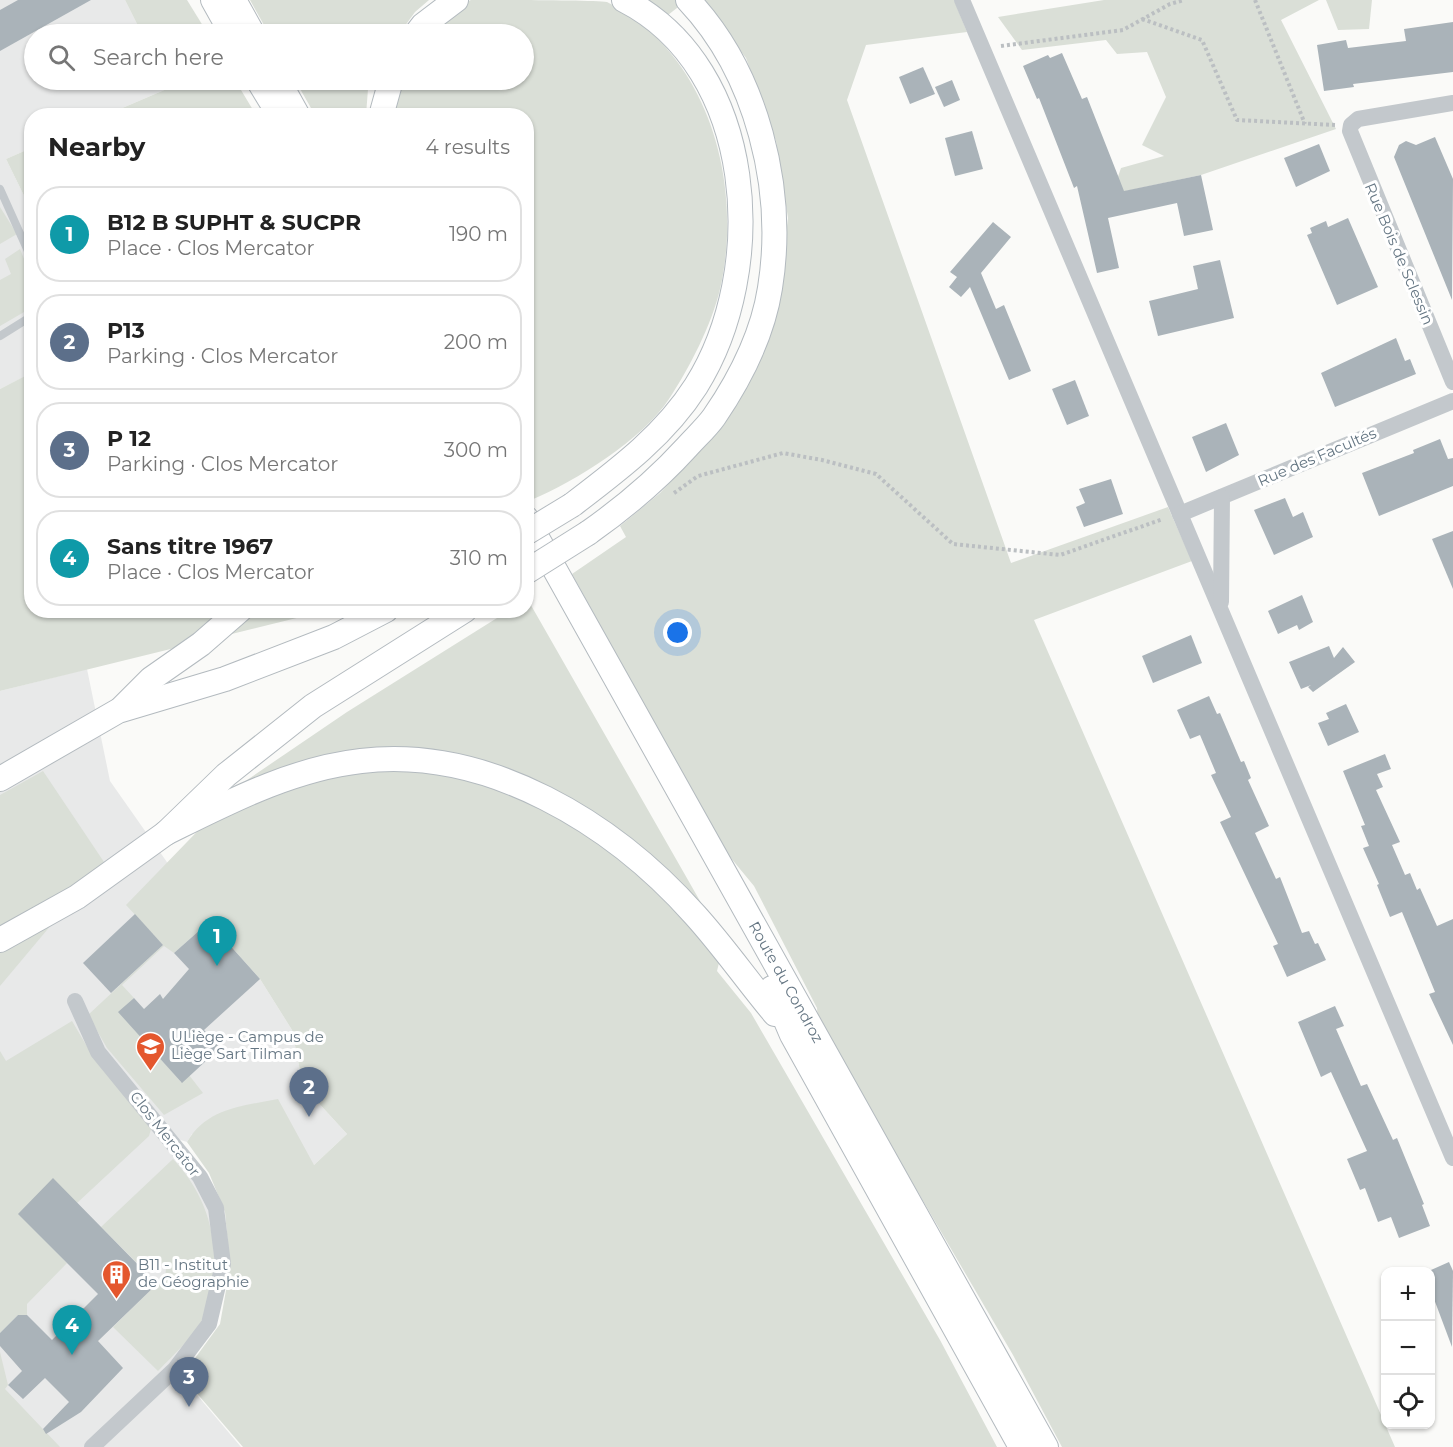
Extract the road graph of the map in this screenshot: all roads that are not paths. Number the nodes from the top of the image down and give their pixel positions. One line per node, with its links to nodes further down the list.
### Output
1 (213, 0): 7 (main road)
2 (234, 0): 8 (main road)
3 (456, 0): 9 (main road)
4 (624, 0): 27 (main road, bridge)
5 (688, 0): 30 (main road, bridge)
6 (962, 0): 26 (street)
7 (226, 24)
8 (247, 24)
9 (424, 24)
10 (260, 90): 15 (main road)
11 (263, 90): 16 (main road)
12 (284, 90): 17 (main road)
13 (388, 90): 18 (main road)
14 (1453, 103): 23 (street, Rue Bois de Sclessin)
15 (266, 108)
16 (275, 108)
17 (294, 108)
18 (383, 108)
19 (0, 189): 20 (lane)
20 (24, 242)
21 (24, 321): 22 (lane)
22 (0, 336)
23 (1453, 382)
24 (1453, 400): 25 (street, Rue des Facultés)
25 (1222, 497): 26 (street, Rue des Facultés); 31 (street)
26 (1180, 514): 31 (street)
27 (534, 528)
28 (534, 532): 44 (main road, Route du Condroz)
29 (534, 565): 40 (main road, Route du Condroz)
30 (534, 567)
31 (1221, 609): 41 (street)
32 (231, 618): 35 (main road)
33 (371, 618): 35 (main road)
34 (452, 618): 37 (main road)
35 (118, 711): 36 (main road)
36 (0, 779)
37 (166, 832): 38 (main road); 40 (main road)
38 (0, 940)
39 (75, 1001): 42 (street, Clos Mercator)
40 (792, 1035): 43 (main road, Route du Condroz)
41 (1453, 1158)
42 (92, 1447)
43 (1021, 1447)
44 (1046, 1447)

